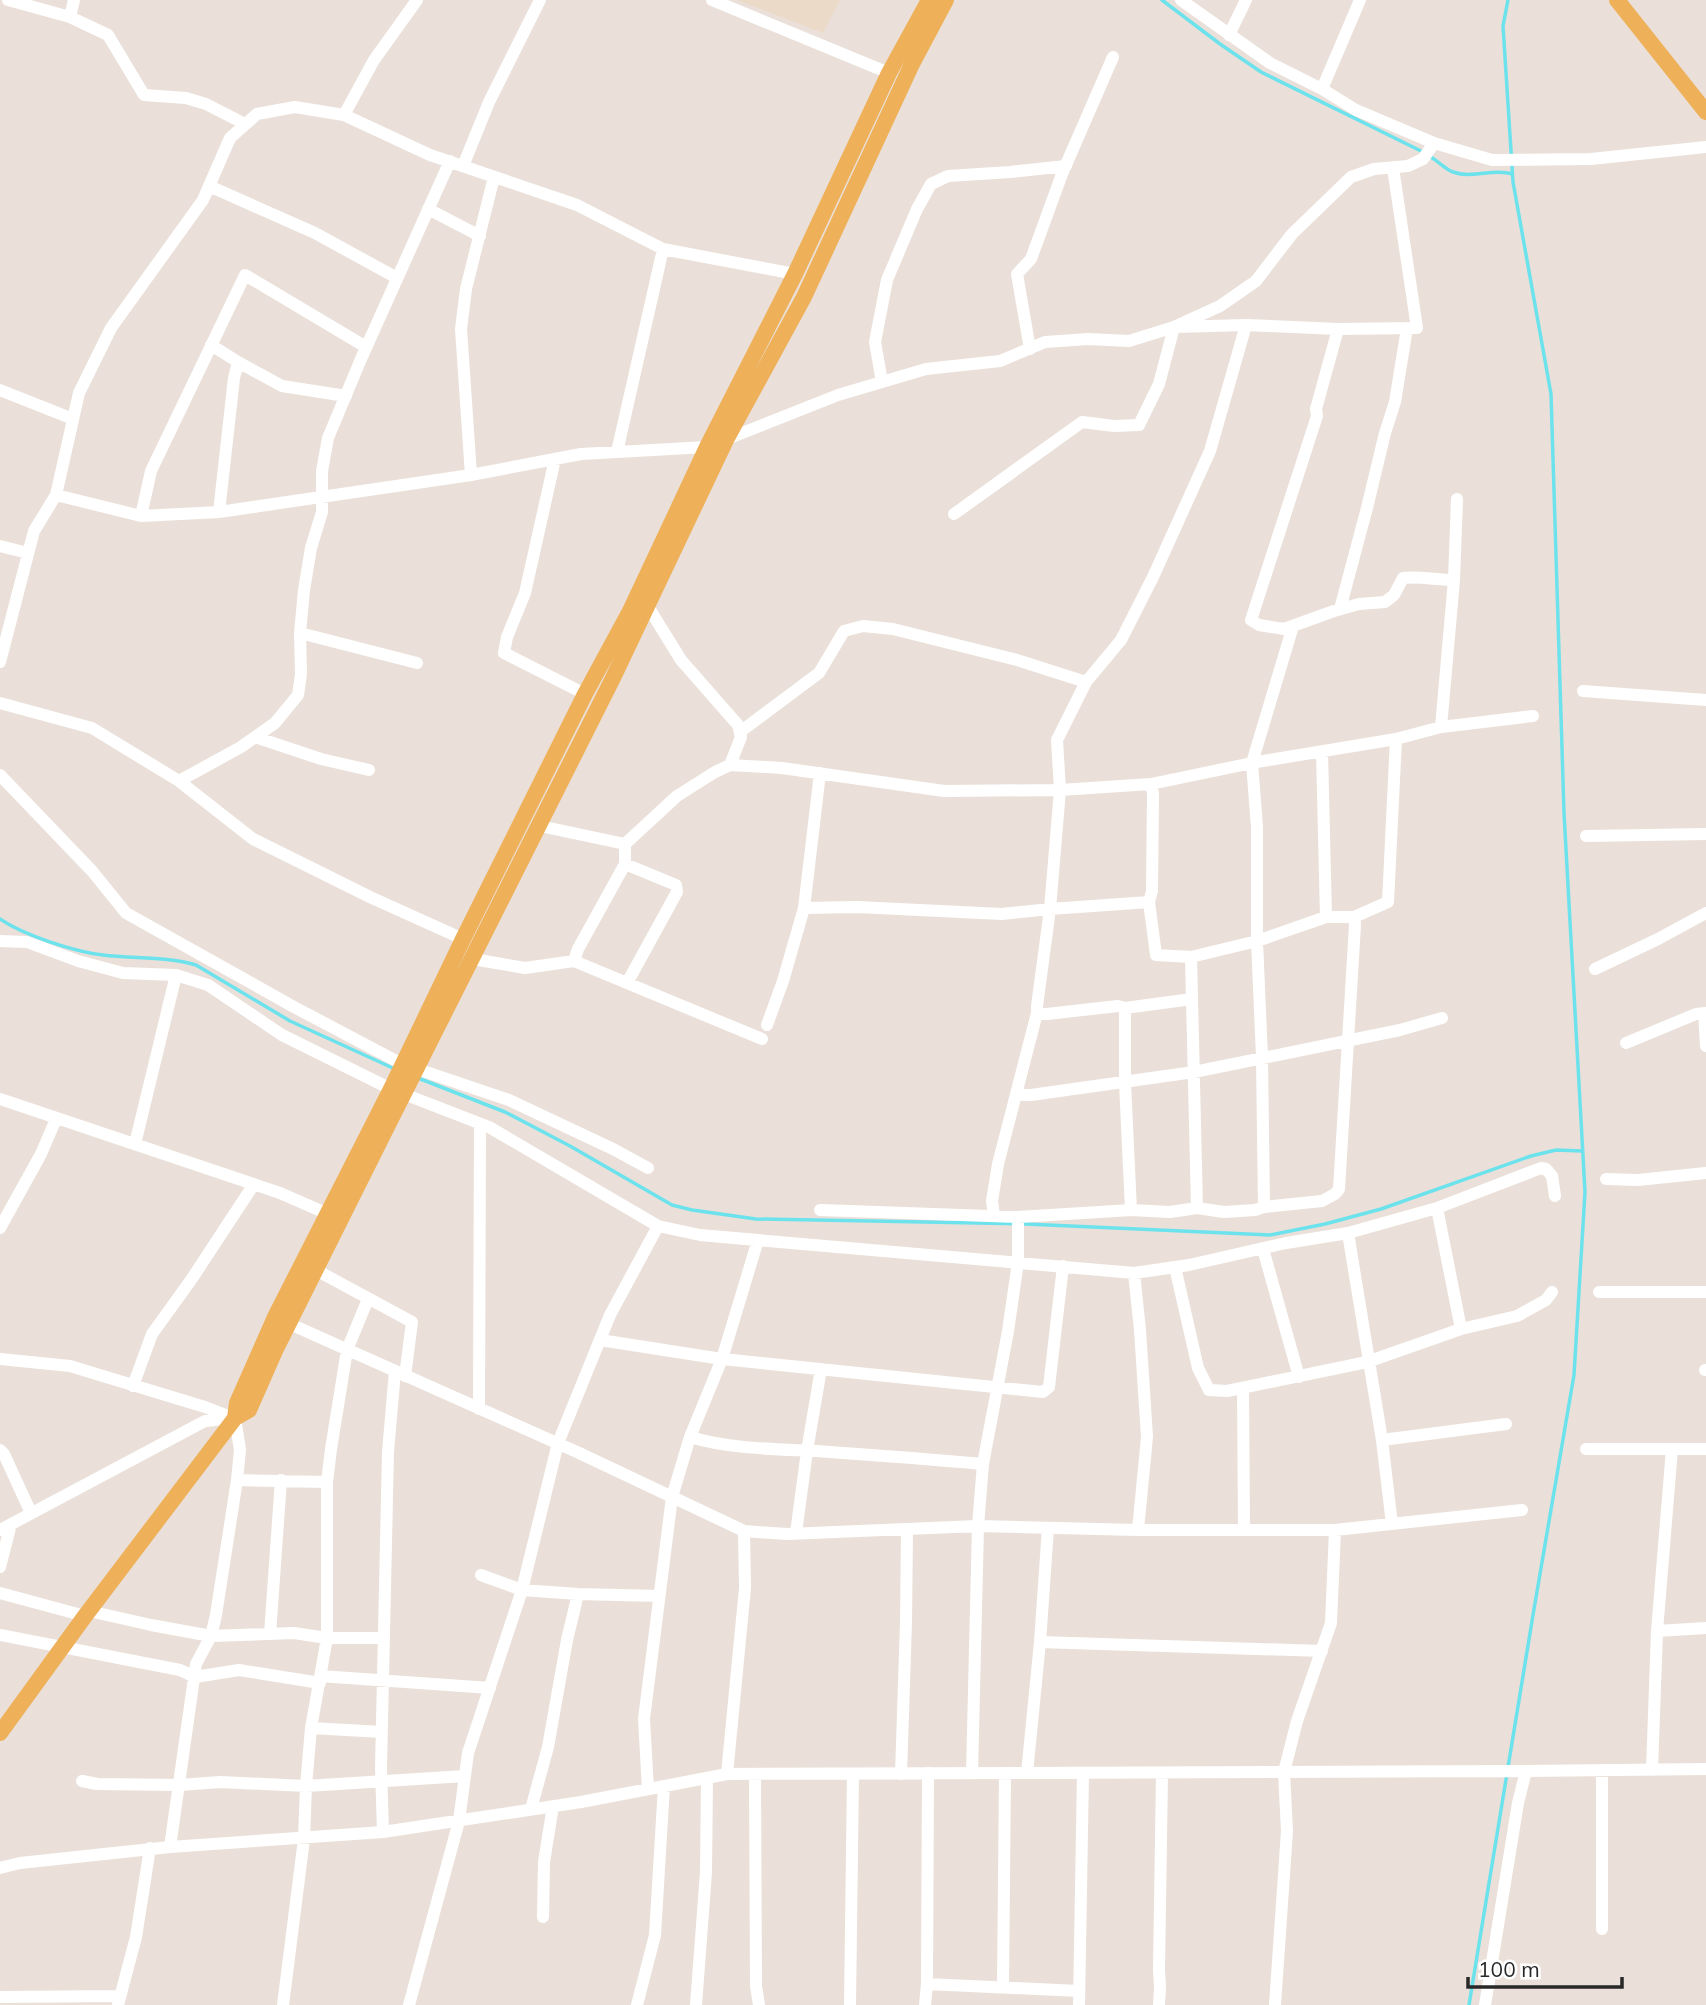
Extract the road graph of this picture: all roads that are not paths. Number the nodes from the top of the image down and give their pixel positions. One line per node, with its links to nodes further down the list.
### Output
1 (8, 0): 12 (street)
2 (74, 0): 12 (street)
3 (417, 0): 18 (street)
4 (540, 0): 23 (street)
5 (712, 0): 15 (street)
6 (929, 0): 15 (main road)
7 (946, 0): 45 (main road)
8 (1246, 0): 13 (street)
9 (1360, 0): 16 (street)
10 (1617, 0): 17 (main road)
11 (1186, 1): 13 (street)
12 (70, 17): 19 (street)
13 (1229, 35): 16 (street)
14 (1113, 57): 24 (street)
15 (889, 73): 31 (main road)
16 (1322, 89): 21 (street)
17 (1706, 112)
18 (344, 115): 19 (street); 22 (street)
19 (245, 124): 27 (street)
20 (1706, 147): 21 (street)
21 (1429, 150): 25 (street)
22 (450, 162): 23 (street); 28 (street)
23 (463, 166): 26 (street)
24 (1066, 166): 39 (street); 41 (street)
25 (1393, 167): 34 (street); 35 (street)
26 (494, 177): 29 (street); 30 (street)
27 (209, 187): 32 (street); 44 (street)
28 (428, 209): 29 (street); 32 (street)
29 (480, 236): 49 (street)
30 (663, 249): 31 (street); 47 (street)
31 (795, 274): 46 (main road)
32 (397, 278): 38 (street)
33 (1246, 325): 34 (street); 36 (street); 65 (street)
34 (1174, 327): 39 (street); 54 (street)
35 (1407, 328): 36 (street); 60 (street)
36 (1338, 329): 61 (street)
37 (211, 345): 38 (street); 40 (street); 55 (street)
38 (366, 347): 43 (street)
39 (1030, 349): 41 (street)
40 (238, 362): 43 (street); 53 (street)
41 (882, 382): 45 (street)
42 (0, 390): 44 (street)
43 (346, 396): 51 (street)
44 (73, 419): 50 (street)
45 (726, 440): 46 (street); 59 (main road)
46 (707, 447): 47 (street); 67 (main road)
47 (617, 453): 48 (street)
48 (555, 459): 49 (street); 67 (street)
49 (471, 475): 51 (street)
50 (56, 495): 55 (street); 57 (street)
51 (321, 497): 53 (street); 62 (street)
52 (1457, 499): 58 (street)
53 (219, 513): 55 (street)
54 (954, 514)
55 (141, 516)
56 (0, 546): 57 (street)
57 (28, 553): 63 (street)
58 (1454, 580): 60 (street); 71 (street)
59 (647, 605): 72 (street); 84 (main road)
60 (1340, 609): 61 (street)
61 (1293, 626): 76 (street)
62 (300, 633): 64 (street); 73 (street)
63 (0, 662)
64 (418, 663)
65 (1086, 682): 72 (street); 83 (street)
66 (1583, 691): 68 (street)
67 (585, 694): 95 (main road)
68 (1706, 700)
69 (0, 703): 81 (street)
70 (1533, 716): 71 (street)
71 (1441, 727): 74 (street)
72 (740, 732): 77 (street)
73 (255, 737): 78 (street); 81 (street)
74 (1396, 739): 75 (street); 94 (street)
75 (1322, 752): 76 (street); 93 (street)
76 (1252, 763): 82 (street); 97 (street)
77 (730, 765): 79 (street); 87 (street)
78 (369, 770)
79 (820, 773): 83 (street); 90 (street)
80 (0, 775): 116 (street)
81 (179, 781): 95 (street)
82 (1151, 784): 83 (street); 89 (street)
83 (1060, 790): 91 (street)
84 (540, 826): 87 (street); 99 (main road)
85 (1706, 834): 86 (street)
86 (1586, 836)
87 (625, 844): 88 (street)
88 (625, 864): 100 (street); 103 (street)
89 (1149, 902): 91 (street); 98 (street)
90 (804, 908): 91 (street); 109 (street)
91 (1050, 909): 106 (street)
92 (1706, 913): 101 (street)
93 (1326, 917): 94 (street); 97 (street)
94 (1354, 918): 111 (street)
95 (463, 939): 116 (main road)
96 (0, 940): 102 (street)
97 (1257, 941): 98 (street); 114 (street)
98 (1191, 957): 104 (street)
99 (473, 959): 100 (street); 116 (main road)
100 (574, 961): 103 (street)
101 (1595, 969)
102 (176, 975): 116 (street); 122 (street)
103 (627, 983): 110 (street)
104 (1192, 999): 105 (street); 115 (street)
105 (1125, 1008): 106 (street); 117 (street)
106 (1037, 1013): 118 (street)
107 (1705, 1013): 112 (street); 113 (street)
108 (1442, 1018): 111 (street)
109 (767, 1025)
110 (762, 1039)
111 (1348, 1040): 114 (street); 128 (street)
112 (1626, 1043)
113 (1706, 1046)
114 (1262, 1057): 115 (street); 128 (street)
115 (1194, 1072): 117 (street); 129 (street)
116 (404, 1077): 121 (street); 123 (street); 133 (main road); 144 (main road)
117 (1125, 1083): 118 (street); 132 (street)
118 (1017, 1095): 134 (street)
119 (0, 1099): 120 (street)
120 (56, 1119): 122 (street); 137 (street)
121 (480, 1125): 136 (street); 163 (street)
122 (135, 1144): 126 (street)
123 (648, 1168)
124 (1706, 1173): 125 (street)
125 (1606, 1179)
126 (254, 1184): 133 (street); 160 (street)
127 (1555, 1196): 130 (street)
128 (1264, 1207): 129 (street)
129 (1197, 1208): 132 (street)
130 (1437, 1208): 138 (street); 151 (street)
131 (820, 1210): 134 (street)
132 (1130, 1210): 135 (street)
133 (328, 1214): 150 (main road)
134 (995, 1215): 135 (street)
135 (1018, 1222): 141 (street)
136 (658, 1226): 139 (street); 152 (street)
137 (0, 1228)
138 (1348, 1233): 140 (street); 156 (street)
139 (758, 1240): 141 (street); 155 (street)
140 (1263, 1249): 143 (street); 159 (street)
141 (1018, 1262): 142 (street); 161 (street)
142 (1063, 1266): 145 (street); 161 (street)
143 (1175, 1267): 145 (street); 162 (street)
144 (316, 1270): 149 (street); 150 (main road)
145 (1133, 1273): 186 (street)
146 (1552, 1292): 151 (street)
147 (1600, 1292): 148 (street)
148 (1706, 1292)
149 (368, 1299): 153 (street); 158 (street)
150 (282, 1320): 153 (street); 164 (main road)
151 (1461, 1329): 156 (street)
152 (600, 1340): 155 (street); 168 (street)
153 (347, 1350): 158 (street); 177 (street)
154 (0, 1359): 160 (street)
155 (722, 1359): 157 (street); 166 (street)
156 (1367, 1362): 159 (street); 167 (street)
157 (821, 1369): 161 (street); 173 (street)
158 (400, 1374): 163 (street); 204 (street)
159 (1298, 1377): 162 (street)
160 (132, 1386): 164 (street)
161 (997, 1389): 174 (street)
162 (1243, 1389): 187 (street)
163 (479, 1409): 168 (street)
164 (235, 1418): 175 (street); 180 (street); 197 (main road)
165 (1506, 1424): 167 (street)
166 (690, 1437): 173 (street); 178 (street)
167 (1381, 1440): 181 (street)
168 (558, 1443): 178 (street); 193 (street)
169 (1587, 1449): 170 (street)
170 (1672, 1449): 171 (street); 199 (street)
171 (1706, 1449)
172 (0, 1450): 180 (street)
173 (807, 1451): 174 (street); 190 (street)
174 (983, 1464): 182 (street)
175 (237, 1480): 176 (street); 202 (street)
176 (281, 1480): 177 (street); 200 (street)
177 (327, 1482): 203 (street)
178 (672, 1497): 189 (street); 196 (street)
179 (1522, 1510): 181 (street)
180 (31, 1513): 183 (street)
181 (1392, 1524): 188 (street)
182 (978, 1526): 184 (street); 185 (street); 223 (street)
183 (6, 1527): 191 (street)
184 (1048, 1528): 186 (street); 205 (street)
185 (907, 1529): 190 (street); 221 (street)
186 (1138, 1530): 187 (street)
187 (1244, 1530): 188 (street)
188 (1335, 1530): 207 (street)
189 (744, 1531): 190 (street); 228 (street)
190 (796, 1533)
191 (0, 1567)
192 (481, 1575): 193 (street)
193 (522, 1590): 195 (street); 211 (street)
194 (0, 1593): 197 (street)
195 (578, 1594): 196 (street); 240 (street)
196 (659, 1596): 238 (street)
197 (87, 1613): 202 (street); 206 (main road)
198 (1706, 1628): 199 (street)
199 (1657, 1631): 218 (street)
200 (270, 1634): 202 (street); 203 (street)
201 (0, 1635): 206 (street)
202 (211, 1636): 208 (street)
203 (327, 1638): 204 (street); 209 (street)
204 (384, 1638): 210 (street)
205 (1040, 1642): 207 (street); 225 (street)
206 (61, 1648): 208 (street); 212 (main road)
207 (1322, 1651): 220 (street)
208 (195, 1677): 209 (street); 235 (street)
209 (320, 1679): 210 (street); 213 (street)
210 (383, 1680): 211 (street); 214 (street)
211 (490, 1688): 231 (street)
212 (6, 1717): 215 (main road)
213 (311, 1728): 214 (street); 236 (street)
214 (382, 1732): 234 (street)
215 (0, 1733)
216 (1706, 1769): 218 (street)
217 (1602, 1770): 218 (street); 219 (street); 248 (street)
218 (1652, 1770)
219 (1523, 1771): 220 (street); 264 (street)
220 (1284, 1772): 227 (street); 263 (street)
221 (901, 1773): 222 (street); 230 (street)
222 (928, 1773): 223 (street); 249 (street)
223 (972, 1773): 224 (street)
224 (1005, 1773): 225 (street); 250 (street)
225 (1027, 1773): 226 (street)
226 (1083, 1773): 227 (street); 251 (street)
227 (1161, 1773): 262 (street)
228 (727, 1774): 229 (street); 232 (street)
229 (755, 1774): 230 (street); 258 (street)
230 (853, 1774): 259 (street)
231 (465, 1776): 234 (street); 241 (street)
232 (707, 1778): 237 (street); 257 (street)
233 (82, 1781): 235 (street)
234 (382, 1781): 236 (street); 242 (street)
235 (180, 1785): 236 (street); 244 (street)
236 (306, 1786): 243 (street)
237 (664, 1786): 238 (street); 256 (street)
238 (648, 1789): 239 (street)
239 (553, 1806): 240 (street); 247 (street)
240 (531, 1809): 241 (street)
241 (459, 1821): 242 (street); 255 (street)
242 (383, 1832): 243 (street)
243 (304, 1839): 244 (street); 254 (street)
244 (170, 1847): 245 (street)
245 (150, 1849): 246 (street); 253 (street)
246 (0, 1868)
247 (543, 1917)
248 (1602, 1929)
249 (927, 1984): 250 (street); 260 (street)
250 (1003, 1986): 251 (street)
251 (1079, 1991): 261 (street)
252 (0, 1997): 253 (street)
253 (119, 2000)
254 (283, 2005)
255 (409, 2005)
256 (637, 2005)
257 (696, 2005)
258 (759, 2005)
259 (850, 2005)
260 (925, 2005)
261 (1079, 2005)
262 (1159, 2005)
263 (1275, 2005)
264 (1485, 2005)

